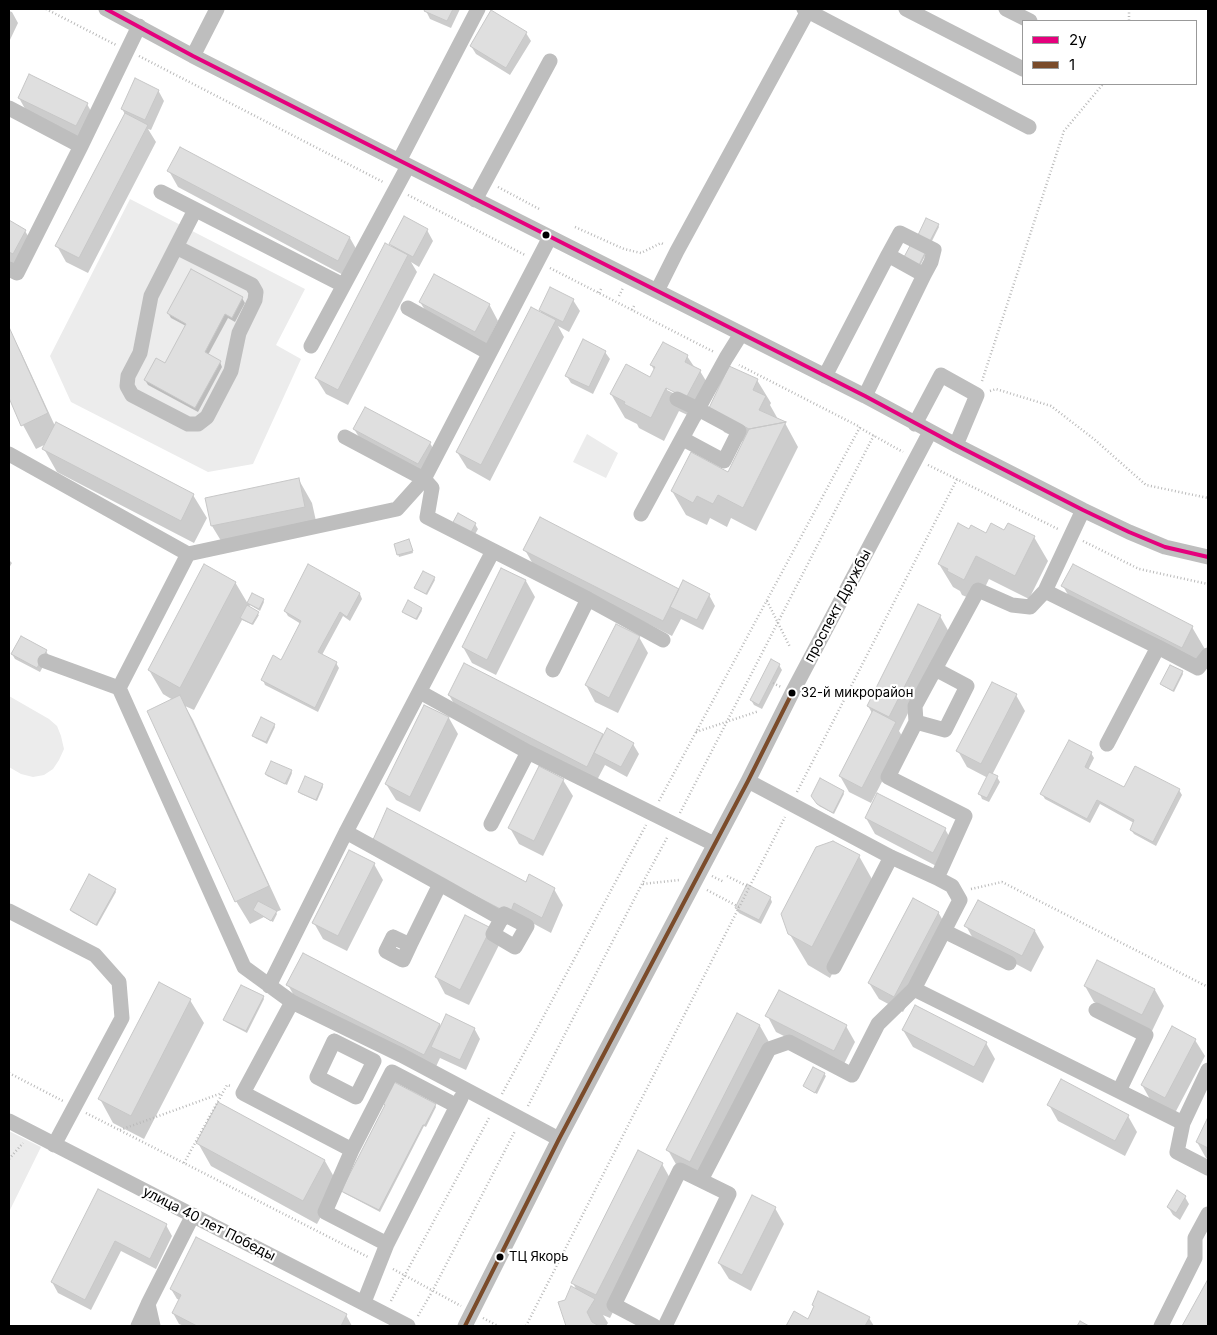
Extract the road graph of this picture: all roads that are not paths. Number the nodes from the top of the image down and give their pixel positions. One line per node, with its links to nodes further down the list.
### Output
1 (217, 9): 9 (street)
2 (478, 9): 15 (street)
3 (807, 9): 13 (street); 25 (street)
4 (906, 9): 11 (street)
5 (1006, 9): 7 (street)
6 (111, 10): 8 (street)
7 (1028, 20)
8 (139, 26): 9 (street); 14 (street)
9 (193, 56): 15 (street)
10 (550, 60): 17 (street)
11 (1022, 68)
12 (9, 108): 14 (street)
13 (1029, 127)
14 (81, 146): 22 (street)
15 (403, 164): 17 (street); 24 (street)
16 (161, 192): 18 (street)
17 (475, 200): 19 (street)
18 (195, 210): 20 (street); 24 (street)
19 (550, 237): 25 (street); 29 (street)
20 (176, 247): 20 (street)
21 (888, 255): 23 (street); 23 (street); 30 (street)
22 (9, 269)
23 (924, 275): 31 (street)
24 (343, 286): 28 (street)
25 (657, 291): 27 (street)
26 (408, 308): 29 (street)
27 (740, 334): 30 (street); 33 (street)
28 (311, 346)
29 (489, 353): 40 (street)
30 (825, 376): 31 (street)
31 (865, 396): 34 (street)
32 (677, 399): 33 (street)
33 (698, 409): 37 (street); 37 (street)
34 (916, 424): 35 (street); 38 (street)
35 (930, 432): 38 (street); 59 (street, проспект Дружбы)
36 (345, 437): 40 (street)
37 (683, 439): 42 (street)
38 (956, 445): 41 (street)
39 (9, 454): 44 (street)
40 (424, 479): 43 (street); 44 (street)
41 (1083, 510): 45 (street); 46 (street)
42 (641, 514)
43 (493, 551): 47 (street); 55 (street)
44 (188, 554): 54 (street)
45 (1208, 557)
46 (1045, 591): 49 (street); 52 (street)
47 (588, 599): 48 (street); 53 (street)
48 (663, 640)
49 (1158, 647): 50 (street); 57 (street)
50 (1208, 656)
51 (45, 661): 54 (street)
52 (934, 669): 56 (street); 56 (street)
53 (553, 670)
54 (118, 688): 72 (street)
55 (420, 692): 58 (street); 61 (street)
56 (916, 722): 64 (street)
57 (1107, 744)
58 (528, 752): 60 (street); 62 (street)
59 (748, 780): 62 (street, проспект Дружбы); 63 (street)
60 (491, 824)
61 (346, 832): 65 (street); 72 (street)
62 (714, 844): 85 (street)
63 (891, 857): 64 (street); 71 (street)
64 (937, 878): 68 (street)
65 (440, 884): 67 (street); 69 (street)
66 (9, 911): 86 (street)
67 (502, 919)
68 (944, 931): 70 (street); 73 (street)
69 (410, 945)
70 (1009, 964)
71 (834, 967)
72 (269, 986): 74 (street)
73 (914, 989): 80 (street); 89 (street)
74 (292, 1002): 76 (street); 87 (street)
75 (1096, 1010): 80 (street)
76 (376, 1044): 77 (street); 79 (street)
77 (368, 1058)
78 (1208, 1070): 81 (street)
79 (466, 1090): 82 (street); 85 (street)
80 (1119, 1092): 84 (street)
81 (1204, 1094): 84 (street)
82 (457, 1106): 87 (street); 92 (street)
83 (9, 1121): 86 (street, улица 40 лет Победы)
84 (1184, 1123): 88 (street)
85 (559, 1138): 98 (street)
86 (54, 1145): 91 (street, улица 40 лет Победы)
87 (352, 1150): 92 (street)
88 (1208, 1168)
89 (701, 1180): 99 (street); 100 (street)
90 (1208, 1214): 101 (street)
91 (193, 1215): 93 (street, улица 40 лет Победы); 94 (street)
92 (387, 1244): 93 (street)
93 (364, 1302): 95 (street, улица 40 лет Победы)
94 (148, 1304): 96 (street); 97 (street)
95 (412, 1323)
96 (138, 1326)
97 (153, 1326)
98 (465, 1326)
99 (654, 1326)
100 (665, 1326)
101 (1161, 1326)

